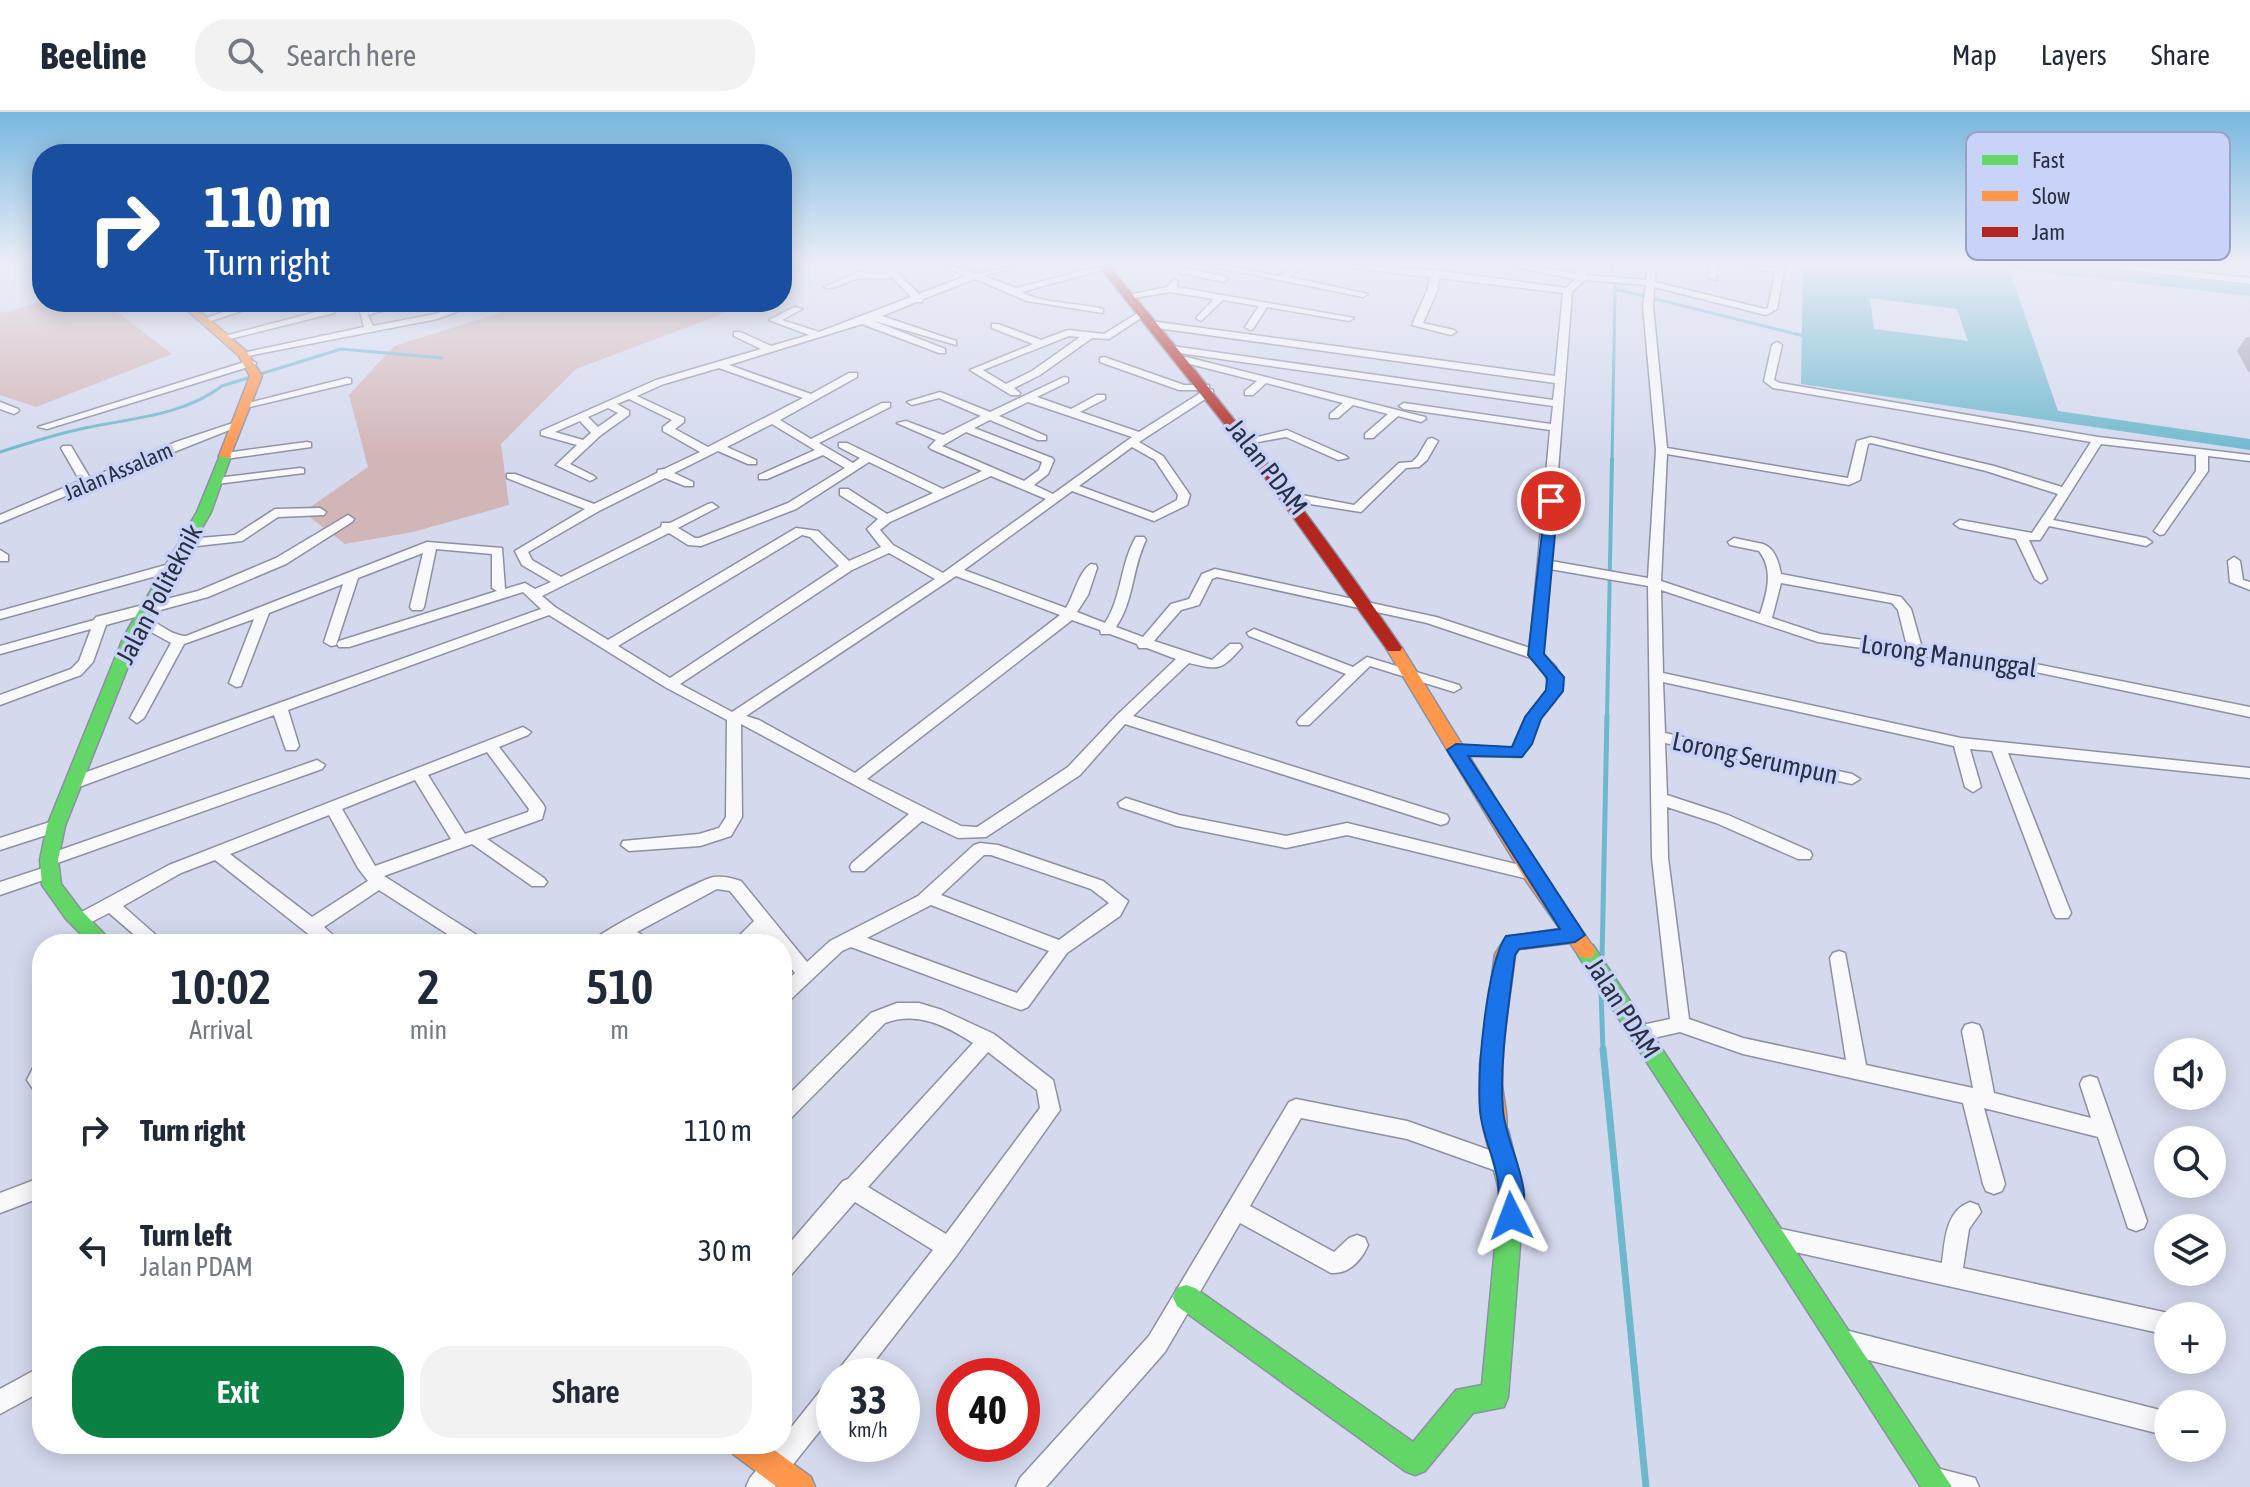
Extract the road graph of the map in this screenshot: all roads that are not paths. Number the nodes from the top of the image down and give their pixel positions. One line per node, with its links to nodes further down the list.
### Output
1 (216, 329): 19 (street)
2 (258, 329): 19 (street)
3 (363, 329): 29 (street)
4 (802, 329): 17 (street)
5 (838, 329): 17 (street)
6 (880, 329): 24 (street)
7 (912, 329): 20 (street)
8 (1003, 329): 21 (street)
9 (1123, 329): 18 (street)
10 (1155, 329): 25 (street, Jalan PDAM)
11 (1212, 329): 26 (street)
12 (1437, 329): 15 (street)
13 (1564, 329): 34 (street)
14 (1651, 329): 78 (street)
15 (1451, 332)
16 (737, 334): 23 (street)
17 (819, 335): 23 (street)
18 (1090, 335): 21 (street); 21 (street)
19 (226, 337): 29 (street)
20 (953, 343)
21 (1040, 343)
22 (1777, 345): 68 (street)
23 (771, 350): 28 (street)
24 (942, 351)
25 (1177, 354): 31 (street); 33 (street); 36 (street, Jalan PDAM)
26 (1381, 355): 31 (street); 34 (street)
27 (1104, 360): 36 (street)
28 (719, 364): 38 (street); 40 (street)
29 (252, 367): 48 (street, Jalan Politeknik); 60 (street)
30 (853, 375): 40 (street)
31 (1369, 377): 46 (street)
32 (1064, 380): 41 (street)
33 (1264, 380): 37 (street); 42 (street)
34 (1559, 380): 46 (street)
35 (347, 381): 48 (street)
36 (1207, 390): 67 (street); 69 (street, Jalan PDAM)
37 (1249, 393)
38 (628, 395): 45 (street); 76 (street)
39 (1101, 397): 51 (street)
40 (812, 398): 57 (street)
41 (1028, 398): 51 (street); 55 (street)
42 (1351, 401): 52 (street); 54 (street)
43 (1375, 401): 62 (street)
44 (912, 402): 55 (street)
45 (609, 404): 53 (street); 63 (street)
46 (1559, 404): 62 (street)
47 (0, 405): 50 (street)
48 (245, 405): 59 (street, Jalan Politeknik)
49 (886, 405): 71 (street)
50 (14, 411)
51 (1071, 413): 67 (street)
52 (1395, 413): 56 (street); 64 (street)
53 (581, 416): 63 (street); 72 (street)
54 (1334, 416)
55 (988, 418): 61 (street); 65 (street)
56 (1421, 419)
57 (772, 420): 71 (street); 76 (street)
58 (902, 423): 66 (street)
59 (237, 425): 80 (street, Jalan Politeknik); 93 (street, Jalan Assalam)
60 (43, 427)
61 (965, 428): 66 (street); 94 (street)
62 (1557, 428): 120 (street)
63 (597, 433): 72 (street)
64 (1369, 436)
65 (1042, 438)
66 (943, 439): 88 (street)
67 (1136, 439): 95 (street); 95 (street)
68 (2098, 440): 79 (street); 97 (street)
69 (1247, 441): 82 (street); 100 (street, Jalan PDAM)
70 (1432, 441): 100 (street)
71 (813, 442): 77 (street)
72 (584, 444): 99 (street)
73 (307, 445): 80 (street)
74 (843, 445): 81 (street)
75 (67, 448): 93 (street)
76 (712, 448): 84 (street); 87 (street)
77 (825, 450): 85 (street); 90 (street)
78 (1662, 450): 97 (street); 129 (street)
79 (2202, 452): 83 (street); 111 (street)
80 (225, 456): 91 (street, Jalan Politeknik)
81 (868, 458): 85 (street); 98 (street)
82 (1342, 458)
83 (2250, 458)
84 (752, 462)
85 (850, 466): 110 (street)
86 (300, 471): 91 (street)
87 (662, 472): 92 (street); 103 (street)
88 (990, 472): 94 (street); 98 (street)
89 (511, 476): 99 (street)
90 (763, 477)
91 (217, 481): 116 (street, Jalan Politeknik)
92 (689, 484)
93 (88, 485): 105 (street, Jalan Assalam)
94 (1024, 487): 101 (street)
95 (1071, 487): 101 (street)
96 (844, 492): 107 (street)
97 (2064, 492): 108 (street)
98 (944, 494): 107 (street)
99 (556, 495): 103 (street)
100 (1291, 497): 134 (street, Jalan PDAM)
101 (1053, 498): 124 (street)
102 (712, 507): 110 (street)
103 (595, 508): 128 (street)
104 (320, 512): 116 (street)
105 (3, 515)
106 (348, 519): 138 (street)
107 (886, 519): 118 (street)
108 (2045, 522): 112 (street); 115 (street)
109 (1960, 524): 112 (street)
110 (666, 526): 128 (street)
111 (2160, 531)
112 (2021, 536): 127 (street)
113 (1140, 540): 142 (street)
114 (1734, 542): 126 (street)
115 (2146, 542)
116 (188, 543): 121 (street, Jalan Politeknik)
117 (431, 545): 125 (street); 131 (street); 133 (street)
118 (889, 548): 122 (street); 124 (street)
119 (2234, 561): 130 (street)
120 (1546, 564): 129 (street, Lorong Manunggal); 150 (street)
121 (173, 567): 137 (street); 138 (street, Jalan Politeknik)
122 (847, 567): 146 (street); 156 (street)
123 (1091, 568): 139 (street)
124 (950, 575): 139 (street); 161 (street)
125 (352, 576): 132 (street); 136 (street)
126 (1775, 577): 141 (street); 149 (street)
127 (2041, 579)
128 (559, 581): 132 (street)
129 (1654, 583): 141 (street, Lorong Manunggal); 154 (street)
130 (2250, 586)
131 (499, 588)
132 (534, 595): 135 (street)
133 (417, 607)
134 (1369, 608): 145 (street); 150 (street); 153 (street, Jalan PDAM)
135 (550, 610): 146 (street); 159 (street)
136 (263, 612): 144 (street); 155 (street)
137 (0, 615)
138 (143, 615): 140 (street); 144 (street); 177 (street, Jalan Politeknik)
139 (1068, 616): 142 (street); 176 (street)
140 (101, 620): 148 (street); 158 (street)
141 (1764, 621): 149 (street, Lorong Manunggal)
142 (1106, 631): 145 (street)
143 (1254, 633): 152 (street)
144 (179, 641): 162 (street)
145 (1144, 645): 151 (street)
146 (608, 646): 156 (street)
147 (1235, 647): 151 (street)
148 (0, 650)
149 (1916, 652): 160 (street, Lorong Manunggal)
150 (1536, 655): 171 (street)
151 (1186, 658): 163 (street)
152 (1354, 672): 153 (street); 164 (street)
153 (1412, 675): 157 (street); 171 (street, Jalan PDAM)
154 (1658, 676): 166 (street); 167 (street)
155 (236, 683)
156 (670, 684): 161 (street)
157 (1454, 688)
158 (0, 700)
159 (280, 710): 169 (street); 177 (street)
160 (2250, 712)
161 (734, 717): 176 (street); 187 (street)
162 (137, 718)
163 (1122, 718): 182 (street); 183 (street)
164 (1304, 722)
165 (523, 732): 168 (street)
166 (1659, 737): 175 (street, Lorong Serumpun); 179 (street)
167 (1961, 743): 170 (street); 178 (street)
168 (490, 745): 174 (street); 185 (street)
169 (291, 746)
170 (1998, 748): 173 (street); 198 (street)
171 (1456, 750): 192 (street, Jalan PDAM)
172 (317, 765): 190 (street)
173 (2250, 773)
174 (419, 774): 181 (street); 185 (street)
175 (1852, 779)
176 (856, 780): 182 (street)
177 (73, 783): 184 (street, Jalan Politeknik)
178 (1973, 787)
179 (1661, 799): 189 (street); 218 (street)
180 (1126, 803): 192 (street)
181 (333, 808): 188 (street); 193 (street)
182 (921, 813): 191 (street)
183 (1441, 819)
184 (56, 826): 186 (street); 190 (street, Jalan Politeknik)
185 (469, 841): 193 (street); 194 (street)
186 (0, 844)
187 (629, 845)
188 (217, 853): 197 (street); 201 (street)
189 (1804, 855)
190 (49, 866): 195 (street); 199 (street)
191 (858, 867)
192 (1532, 874): 211 (street, Jalan PDAM)
193 (375, 878): 201 (street); 206 (street)
194 (538, 882)
195 (0, 889)
196 (928, 897): 212 (street); 213 (street); 213 (street)
197 (109, 904): 199 (street); 204 (street)
198 (2062, 913)
199 (80, 921): 203 (street)
200 (765, 922): 202 (street); 209 (street); 210 (street)
201 (311, 927): 205 (street)
202 (622, 931): 207 (street); 208 (street)
203 (94, 934)
204 (145, 934)
205 (320, 934)
206 (462, 934)
207 (616, 934)
208 (627, 934)
209 (751, 934)
210 (774, 934)
211 (1575, 935): 220 (street, Jalan PDAM); 227 (street)
212 (850, 939): 213 (street); 216 (street)
213 (1061, 948)
214 (792, 957): 216 (street)
215 (1839, 958): 222 (street)
216 (805, 973): 217 (street)
217 (792, 986)
218 (1680, 1024): 220 (street); 222 (street)
219 (1972, 1031): 224 (street)
220 (1640, 1033): 235 (street, Jalan PDAM)
221 (987, 1040): 225 (street); 229 (street); 237 (street)
222 (1858, 1073): 224 (street)
223 (2090, 1084): 226 (street)
224 (1978, 1098): 226 (street); 228 (street)
225 (792, 1104)
226 (2105, 1130): 234 (street)
227 (1505, 1165): 232 (street); 240 (street)
228 (1994, 1184)
229 (851, 1188): 237 (street); 238 (street)
230 (32, 1191): 231 (street)
231 (0, 1203)
232 (1238, 1210): 236 (street); 240 (street)
233 (1970, 1212): 239 (street)
234 (2136, 1221)
235 (1777, 1238): 239 (street); 242 (street, Jalan PDAM)
236 (1357, 1245)
237 (949, 1248): 243 (street)
238 (792, 1256)
239 (1951, 1276): 241 (street)
240 (1186, 1297): 254 (street)
241 (2154, 1321)
242 (1845, 1342): 247 (street); 252 (street, Jalan PDAM)
243 (862, 1358)
244 (32, 1384): 245 (street)
245 (0, 1402)
246 (816, 1417): 248 (street)
247 (2154, 1420)
248 (792, 1447)
249 (750, 1454): 251 (street)
250 (786, 1454): 251 (street)
251 (767, 1478): 253 (street)
252 (1936, 1483): 255 (street)
253 (801, 1487)
254 (1029, 1487)
255 (1966, 1487)

